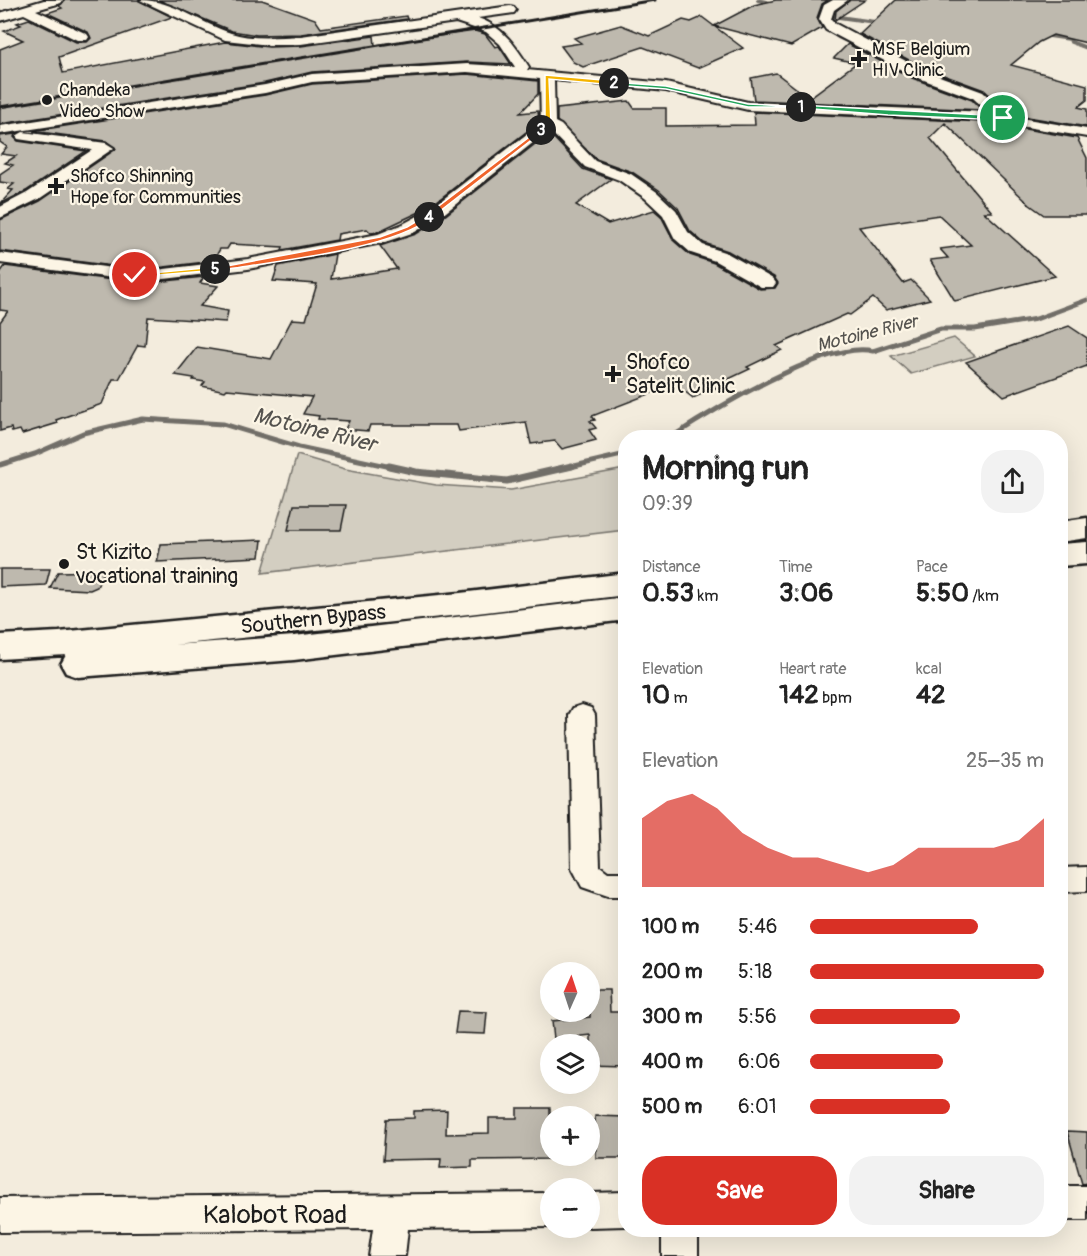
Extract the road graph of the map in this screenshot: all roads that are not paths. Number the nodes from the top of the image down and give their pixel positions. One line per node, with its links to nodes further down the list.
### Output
1 (57, 0): 4 (street)
2 (146, 0): 7 (street)
3 (842, 0): 11 (street)
4 (26, 10): 6 (street); 8 (street)
5 (510, 10): 7 (street)
6 (0, 17)
7 (449, 18): 9 (street)
8 (82, 37)
9 (518, 72): 10 (street); 13 (street)
10 (547, 77): 11 (street); 12 (street)
11 (1003, 118): 14 (street)
12 (548, 124): 16 (street); 17 (street)
13 (4, 129): 15 (street)
14 (1087, 133)
15 (0, 213)
16 (0, 258)
17 (767, 283)
18 (1087, 528): 19 (highway)
19 (1068, 531)
20 (1087, 553): 21 (highway)
21 (1068, 554)
22 (618, 585): 24 (highway, Southern Bypass)
23 (618, 609): 25 (highway, Southern Bypass)
24 (0, 647)
25 (0, 670)
26 (582, 715): 29 (street)
27 (1087, 879): 28 (street)
28 (1068, 880)
29 (618, 884)
30 (1068, 1203): 31 (street)
31 (1087, 1203)
32 (618, 1209): 34 (street)
33 (540, 1210): 35 (street, Kalobot Road)
34 (600, 1210)
35 (392, 1214): 36 (street, Kalobot Road); 38 (street)
36 (0, 1215)
37 (680, 1237): 39 (street)
38 (387, 1256)
39 (680, 1256)

